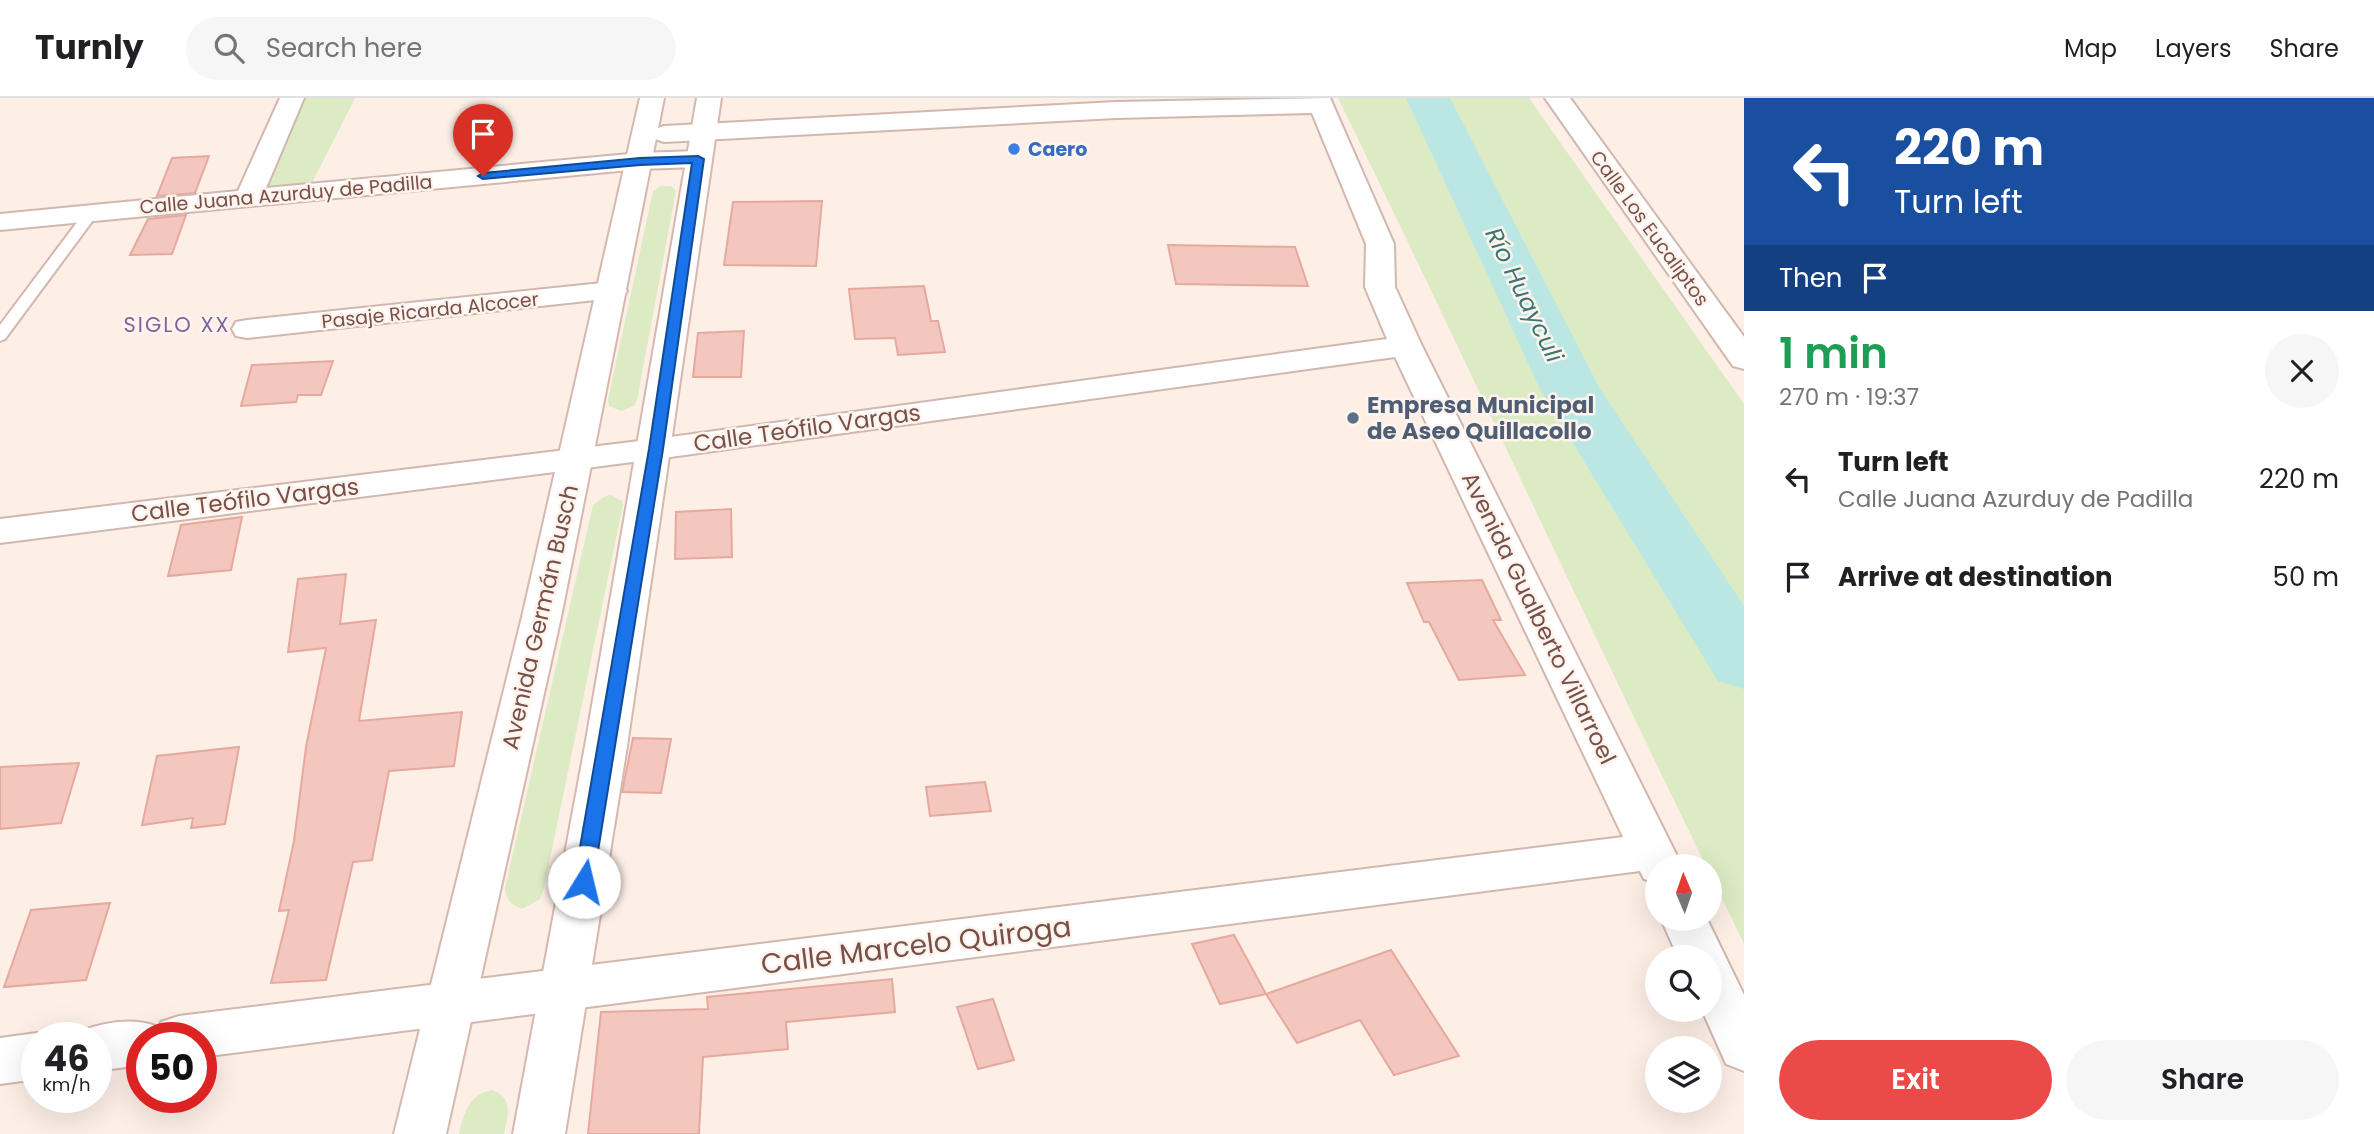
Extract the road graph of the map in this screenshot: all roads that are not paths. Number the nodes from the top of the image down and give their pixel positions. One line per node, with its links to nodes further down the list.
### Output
1 (292, 98): 8 (street)
2 (652, 98): 7 (street, Avenida Germán Busch)
3 (1557, 98): 15 (street, Calle Los Eucaliptos)
4 (1319, 101): 5 (street, Calle Juana Azurduy de Padilla); 14 (street, Avenida Gualberto Villarroel)
5 (1113, 104): 6 (street, Calle Juana Azurduy de Padilla)
6 (704, 130): 7 (street, Calle Juana Azurduy de Padilla); 16 (street)
7 (642, 148): 8 (street, Calle Juana Azurduy de Padilla); 11 (street, Avenida Germán Busch)
8 (249, 197): 9 (street, Calle Juana Azurduy de Padilla)
9 (92, 212): 10 (street, Calle Juana Azurduy de Padilla); 13 (lane)
10 (0, 222)
11 (612, 291): 12 (street, Pasaje Ricarda Alcocer); 17 (street, Avenida Germán Busch)
12 (247, 329)
13 (0, 336)
14 (1406, 346): 16 (street, Calle Teófilo Vargas); 19 (street, Avenida Gualberto Villarroel)
15 (1744, 359)
16 (656, 449): 17 (street, Calle Teófilo Vargas); 21 (street)
17 (576, 458): 18 (street, Calle Teófilo Vargas); 23 (street, Avenida Germán Busch)
18 (0, 531)
19 (1655, 854)
20 (1645, 860): 21 (street, Calle Marcelo Quiroga)
21 (566, 990): 23 (street, Calle Marcelo Quiroga); 29 (street)
22 (1722, 1000): 25 (street)
23 (453, 1003): 24 (street, Calle Marcelo Quiroga); 28 (street, Avenida Germán Busch)
24 (217, 1033)
25 (1744, 1048)
26 (21, 1058): 27 (street)
27 (0, 1061)
28 (420, 1134)
29 (539, 1134)

